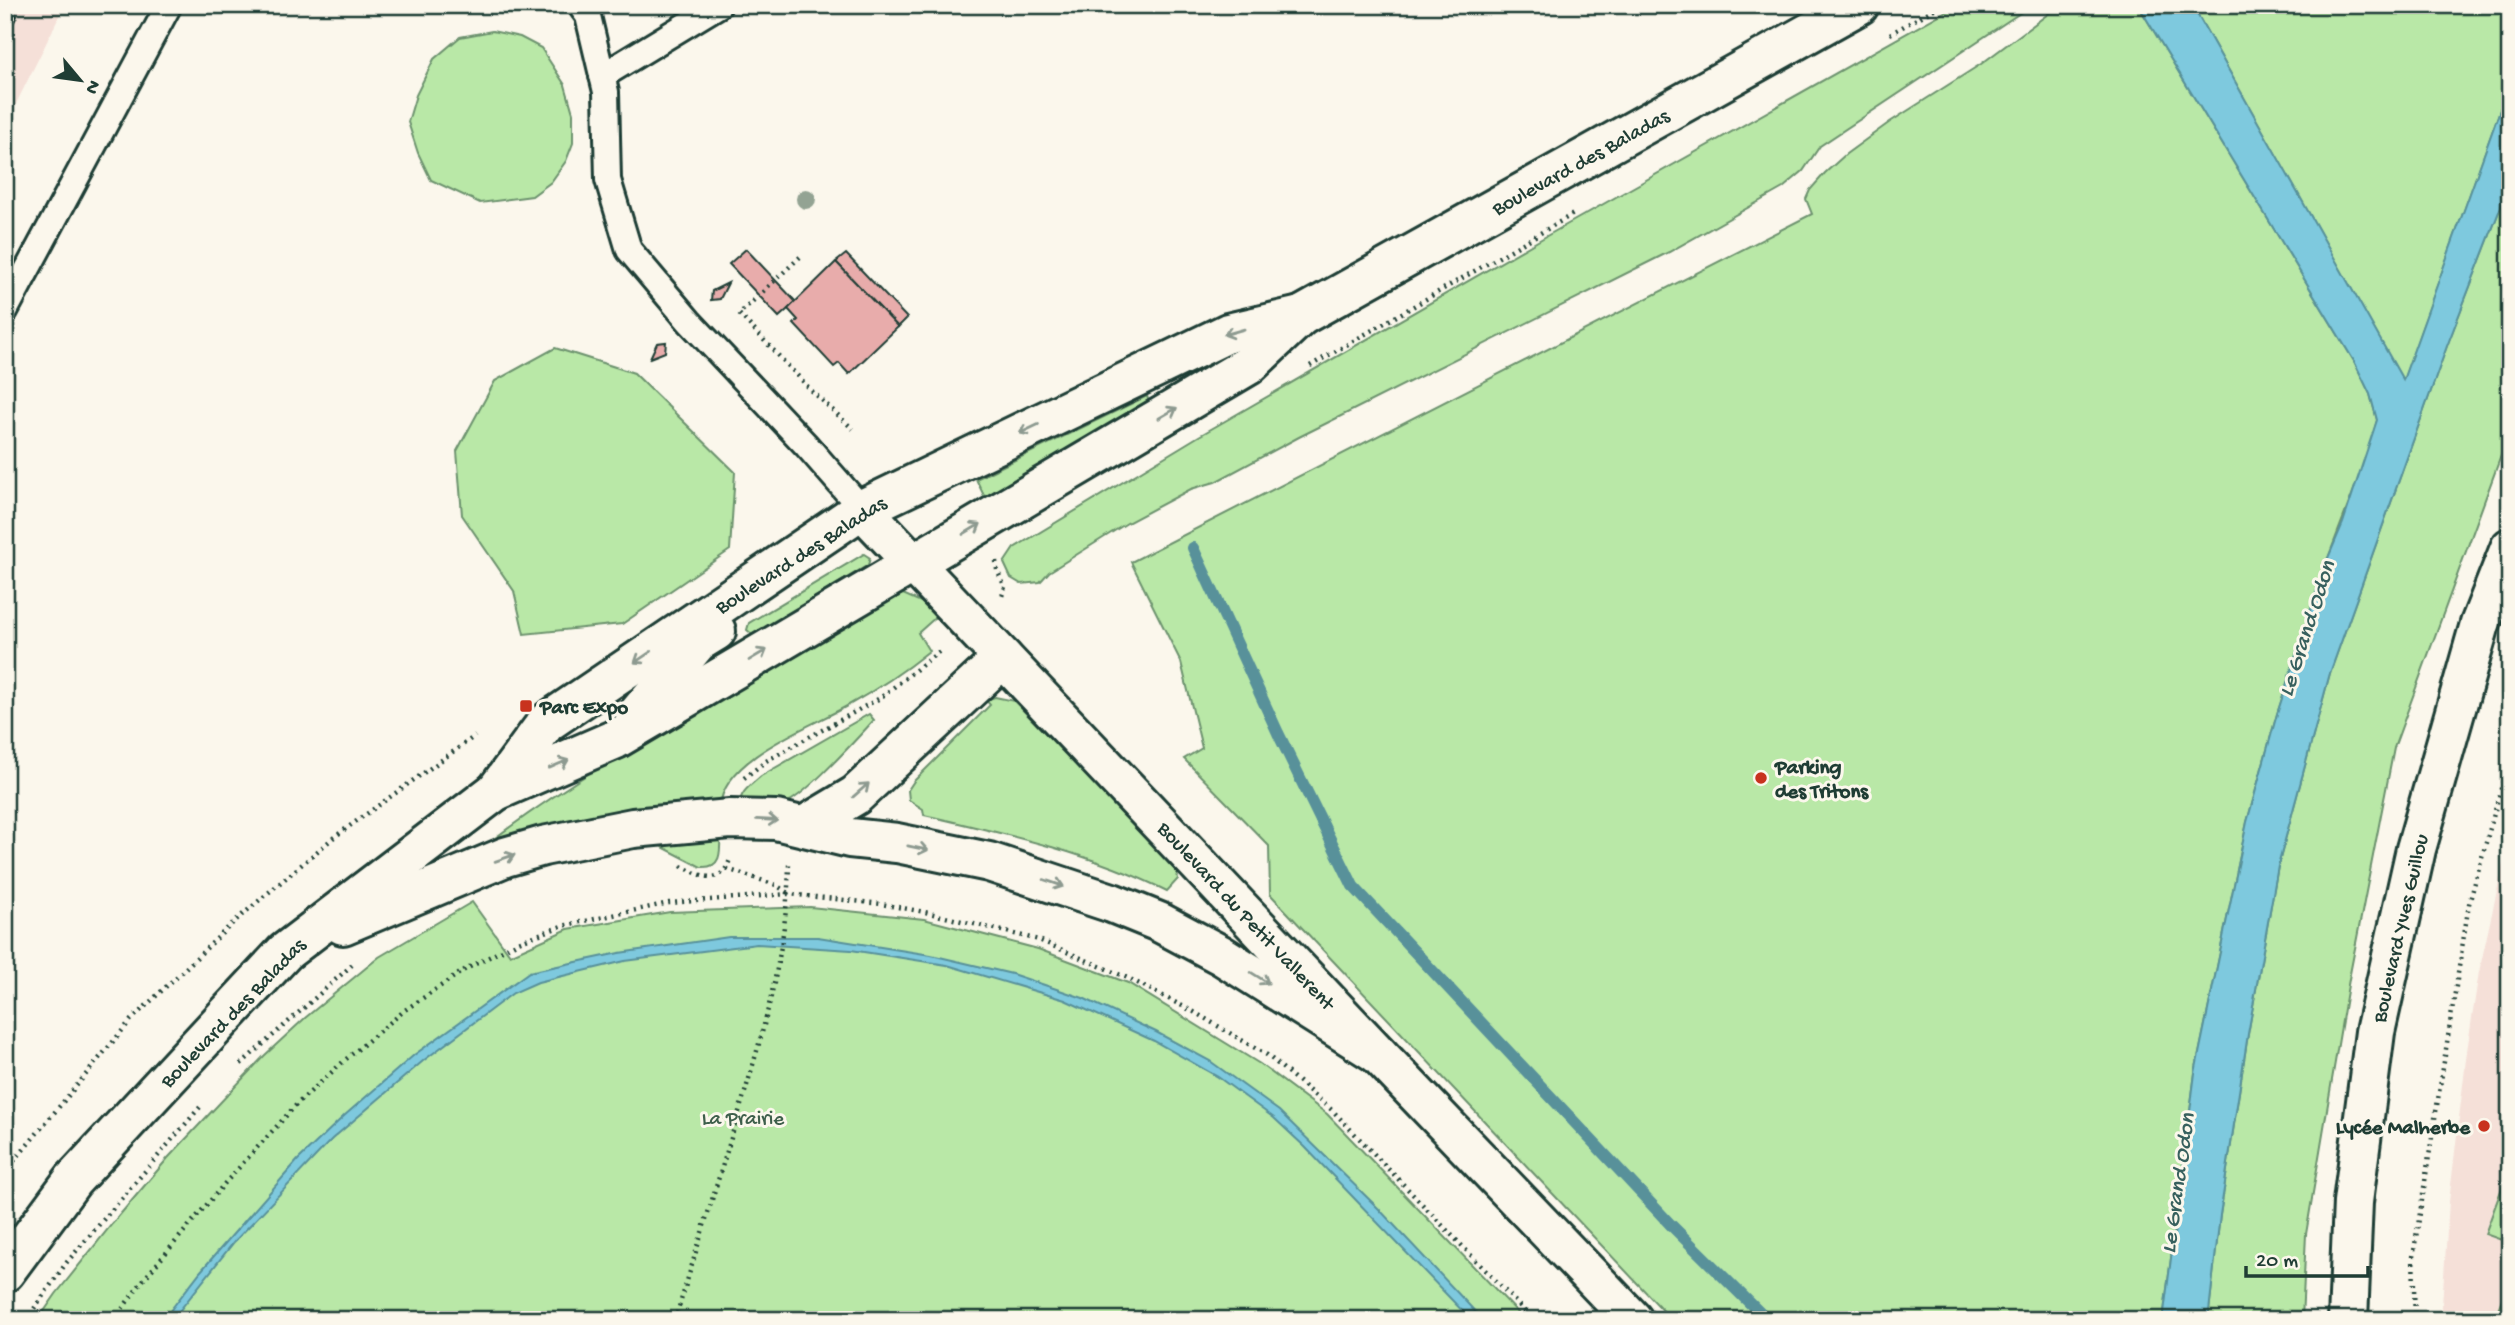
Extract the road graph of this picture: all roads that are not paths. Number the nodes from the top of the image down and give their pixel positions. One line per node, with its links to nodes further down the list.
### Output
1 (169, 5): 6 (lane)
2 (580, 5): 5 (lane)
3 (719, 5): 5 (lane)
4 (1858, 5): 7 (main road, Boulevard des Baladas)
5 (602, 76): 8 (lane)
6 (5, 311)
7 (1300, 316): 8 (main road, Boulevard des Baladas, one-way to 8); 10 (main road, Boulevard des Baladas, one-way to 7)
8 (862, 509): 10 (main road, Boulevard du Petit Vallerent); 12 (main road); 13 (main road, Boulevard des Baladas, one-way to 13)
9 (2510, 548): 19 (main road, Boulevard Yves Guillou)
10 (913, 563): 11 (main road, Boulevard du Petit Vallerent); 12 (main road, Boulevard des Baladas, one-way to 10)
11 (1003, 658): 14 (main road, one-way to 11); 16 (main road, Boulevard du Petit Vallerent)
12 (617, 739): 13 (main road, Boulevard des Baladas, one-way to 12)
13 (496, 791): 15 (main road, Boulevard des Baladas)
14 (804, 826): 15 (main road, one-way to 14); 16 (main road, one-way to 16)
15 (285, 952): 17 (main road, Boulevard des Baladas)
16 (1378, 1054): 18 (main road, Boulevard du Petit Vallerent)
17 (5, 1272)
18 (1633, 1320)
19 (2348, 1320)

